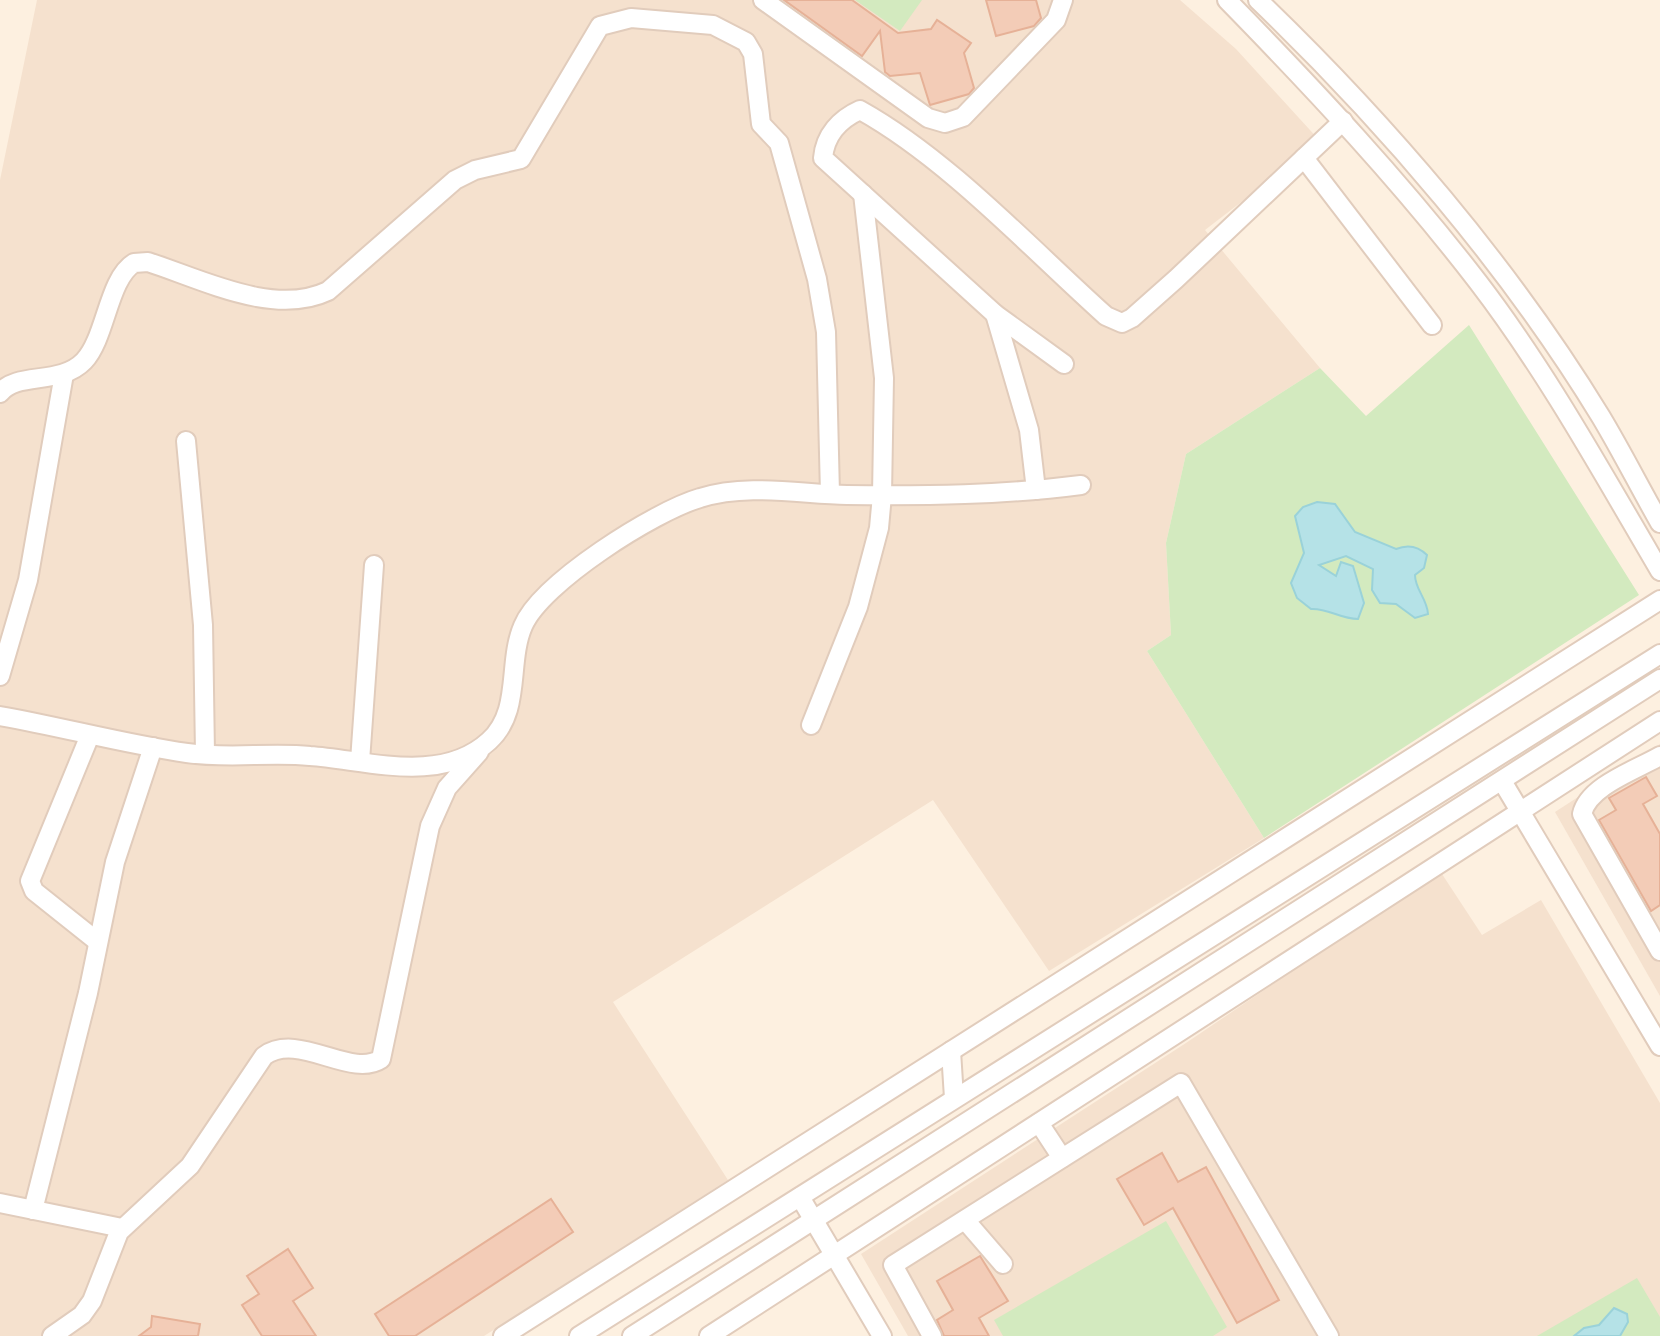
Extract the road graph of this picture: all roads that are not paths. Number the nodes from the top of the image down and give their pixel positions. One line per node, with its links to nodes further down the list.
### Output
1 (763, 0): 2 (street)
2 (1063, 0)
3 (1227, 0): 5 (street)
4 (1258, 0): 18 (street)
5 (1343, 121): 6 (street); 20 (street)
6 (1304, 158): 7 (street); 9 (street)
7 (863, 194): 8 (street); 17 (street)
8 (995, 314): 10 (street); 15 (street)
9 (1432, 325)
10 (1064, 364)
11 (64, 374): 12 (street); 16 (street); 23 (street)
12 (0, 393)
13 (186, 441): 31 (street)
14 (1081, 485): 15 (street)
15 (1036, 490): 17 (street)
16 (830, 494): 17 (street); 29 (street)
17 (882, 495): 27 (street)
18 (1660, 523)
19 (374, 565): 33 (street)
20 (1660, 571)
21 (1660, 600): 39 (street)
22 (1660, 654): 40 (street)
23 (0, 676)
24 (1660, 679): 34 (street)
25 (0, 716): 28 (street)
26 (1660, 721): 35 (street)
27 (811, 725)
28 (90, 735): 30 (street); 36 (street)
29 (487, 743): 33 (street); 48 (street)
30 (153, 747): 31 (street); 36 (street)
31 (205, 754): 33 (street)
32 (1660, 756): 37 (street)
33 (360, 761)
34 (1502, 781): 35 (street); 46 (street)
35 (1521, 810): 38 (street); 41 (street)
36 (98, 942): 45 (street)
37 (1660, 951)
38 (1660, 1046)
39 (952, 1061): 40 (street); 52 (street)
40 (954, 1098): 43 (street)
41 (1039, 1123): 42 (street); 49 (street)
42 (1062, 1158): 47 (street); 58 (street)
43 (800, 1197): 46 (street); 53 (street)
44 (0, 1203): 45 (street)
45 (33, 1210): 48 (street)
46 (814, 1220): 49 (street); 54 (street)
47 (965, 1220): 50 (street); 57 (street)
48 (122, 1228): 51 (street)
49 (835, 1256): 55 (street); 56 (street)
50 (1003, 1264)
51 (52, 1336)
52 (503, 1336)
53 (579, 1336)
54 (632, 1336)
55 (709, 1336)
56 (882, 1336)
57 (932, 1336)
58 (1329, 1336)

